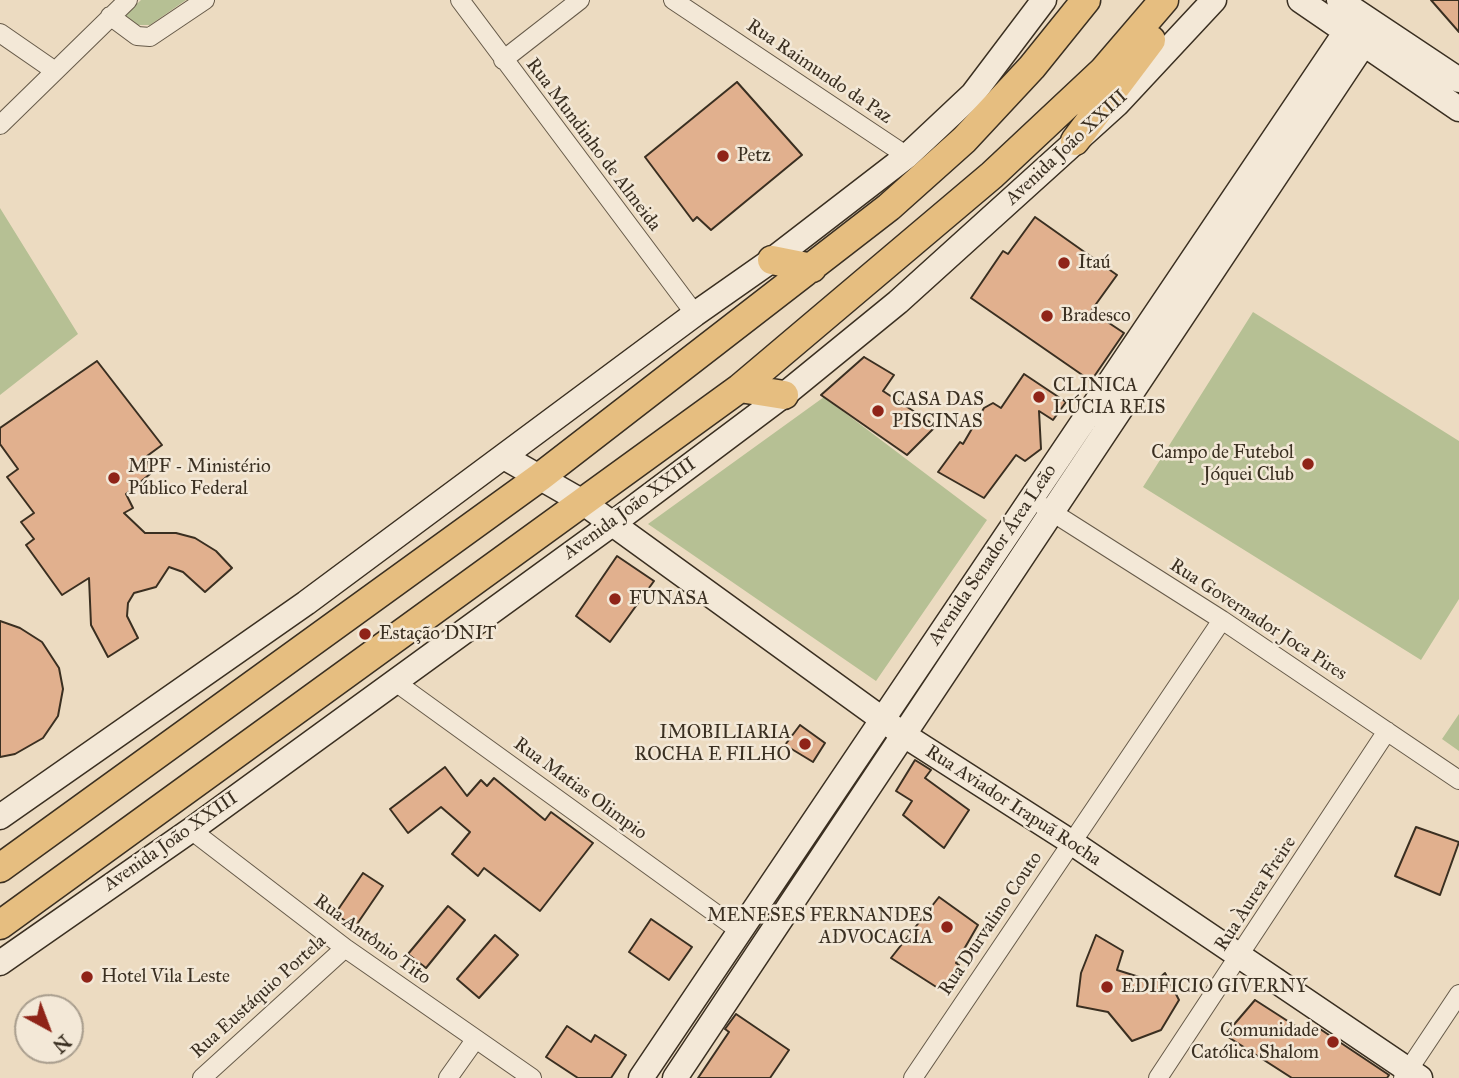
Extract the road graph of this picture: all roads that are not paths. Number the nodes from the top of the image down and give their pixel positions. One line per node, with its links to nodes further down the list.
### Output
1 (128, 0): 12 (street)
2 (205, 0): 12 (street)
3 (460, 0): 15 (street, Rua Mundinho de Almeida)
4 (580, 0): 15 (street)
5 (673, 0): 21 (street, Rua Raimundo da Paz)
6 (1044, 0): 21 (street)
7 (1086, 0): 25 (main road)
8 (1164, 0): 30 (main road, Avenida João XXIII)
9 (1179, 0): 20 (main road)
10 (1214, 0): 20 (street, Avenida João XXIII)
11 (1300, 0): 13 (street)
12 (110, 16): 16 (street)
13 (1354, 18): 17 (street); 18 (street); 22 (street, Avenida Senador Área Leão)
14 (0, 33): 16 (street)
15 (503, 60): 27 (street, Rua Mundinho de Almeida)
16 (55, 71): 19 (street)
17 (1459, 80)
18 (1459, 109)
19 (0, 125)
20 (1075, 141): 31 (street, Avenida João XXIII)
21 (907, 156): 23 (street)
22 (1254, 189): 24 (street, Avenida Senador Área Leão); 26 (street, Avenida Senador Área Leão)
23 (772, 260): 25 (main road); 27 (street)
24 (1191, 260): 26 (street); 28 (street, Avenida Senador Área Leão)
25 (812, 268): 33 (main road)
26 (1212, 274): 29 (street, Avenida Senador Área Leão)
27 (695, 314): 32 (street)
28 (1119, 365): 29 (street); 34 (street, Avenida Senador Área Leão)
29 (1141, 379): 36 (street, Avenida Senador Área Leão)
30 (740, 388): 31 (main road); 35 (main road, Avenida João XXIII)
31 (784, 395): 37 (street, Avenida João XXIII)
32 (504, 457): 33 (street, Rua Aviador Irapuã Rocha); 44 (street)
33 (540, 477): 35 (street, Rua Aviador Irapuã Rocha); 47 (main road)
34 (1031, 499): 36 (street, Rua Governador Joca Pires); 40 (street, Avenida Senador Área Leão)
35 (581, 501): 37 (street, Rua Aviador Irapuã Rocha); 48 (main road, Avenida João XXIII)
36 (1054, 512): 38 (street, Rua Governador Joca Pires); 42 (street, Avenida Senador Área Leão)
37 (612, 524): 39 (street, Avenida João XXIII); 40 (street, Rua Aviador Irapuã Rocha)
38 (1222, 620): 41 (street, Rua Governador Joca Pires); 46 (street, Rua Durvalino Couto)
39 (394, 681): 45 (street, Avenida João XXIII); 49 (street, Rua Matias Olimpio)
40 (882, 720): 42 (street, Rua Aviador Irapuã Rocha); 49 (street, Avenida Senador Área Leão)
41 (1387, 731): 43 (street, Rua Governador Joca Pires); 51 (street, Rua Àurea Freire)
42 (904, 735): 46 (street, Rua Aviador Irapuã Rocha); 60 (street, Avenida Senador Área Leão)
43 (1459, 780)
44 (0, 817)
45 (191, 830): 50 (street, Rua Antônio Tito); 52 (street, Avenida João XXIII)
46 (1071, 842): 51 (street, Rua Aviador Irapuã Rocha); 61 (street, Rua Durvalino Couto)
47 (0, 868)
48 (0, 925)
49 (740, 931): 59 (street, Avenida Senador Área Leão)
50 (345, 948): 54 (street, Rua Antônio Tito); 56 (street, Rua Eustáquio Portela)
51 (1241, 957): 55 (street, Rua Aviador Irapuã Rocha); 62 (street, Rua Àurea Freire)
52 (0, 962)
53 (1459, 995): 55 (street)
54 (475, 1040): 57 (street); 58 (street, Rua Antônio Tito)
55 (1411, 1075)
56 (202, 1078)
57 (448, 1078)
58 (532, 1078)
59 (640, 1078)
60 (675, 1078)
61 (913, 1078)
62 (1158, 1078)

